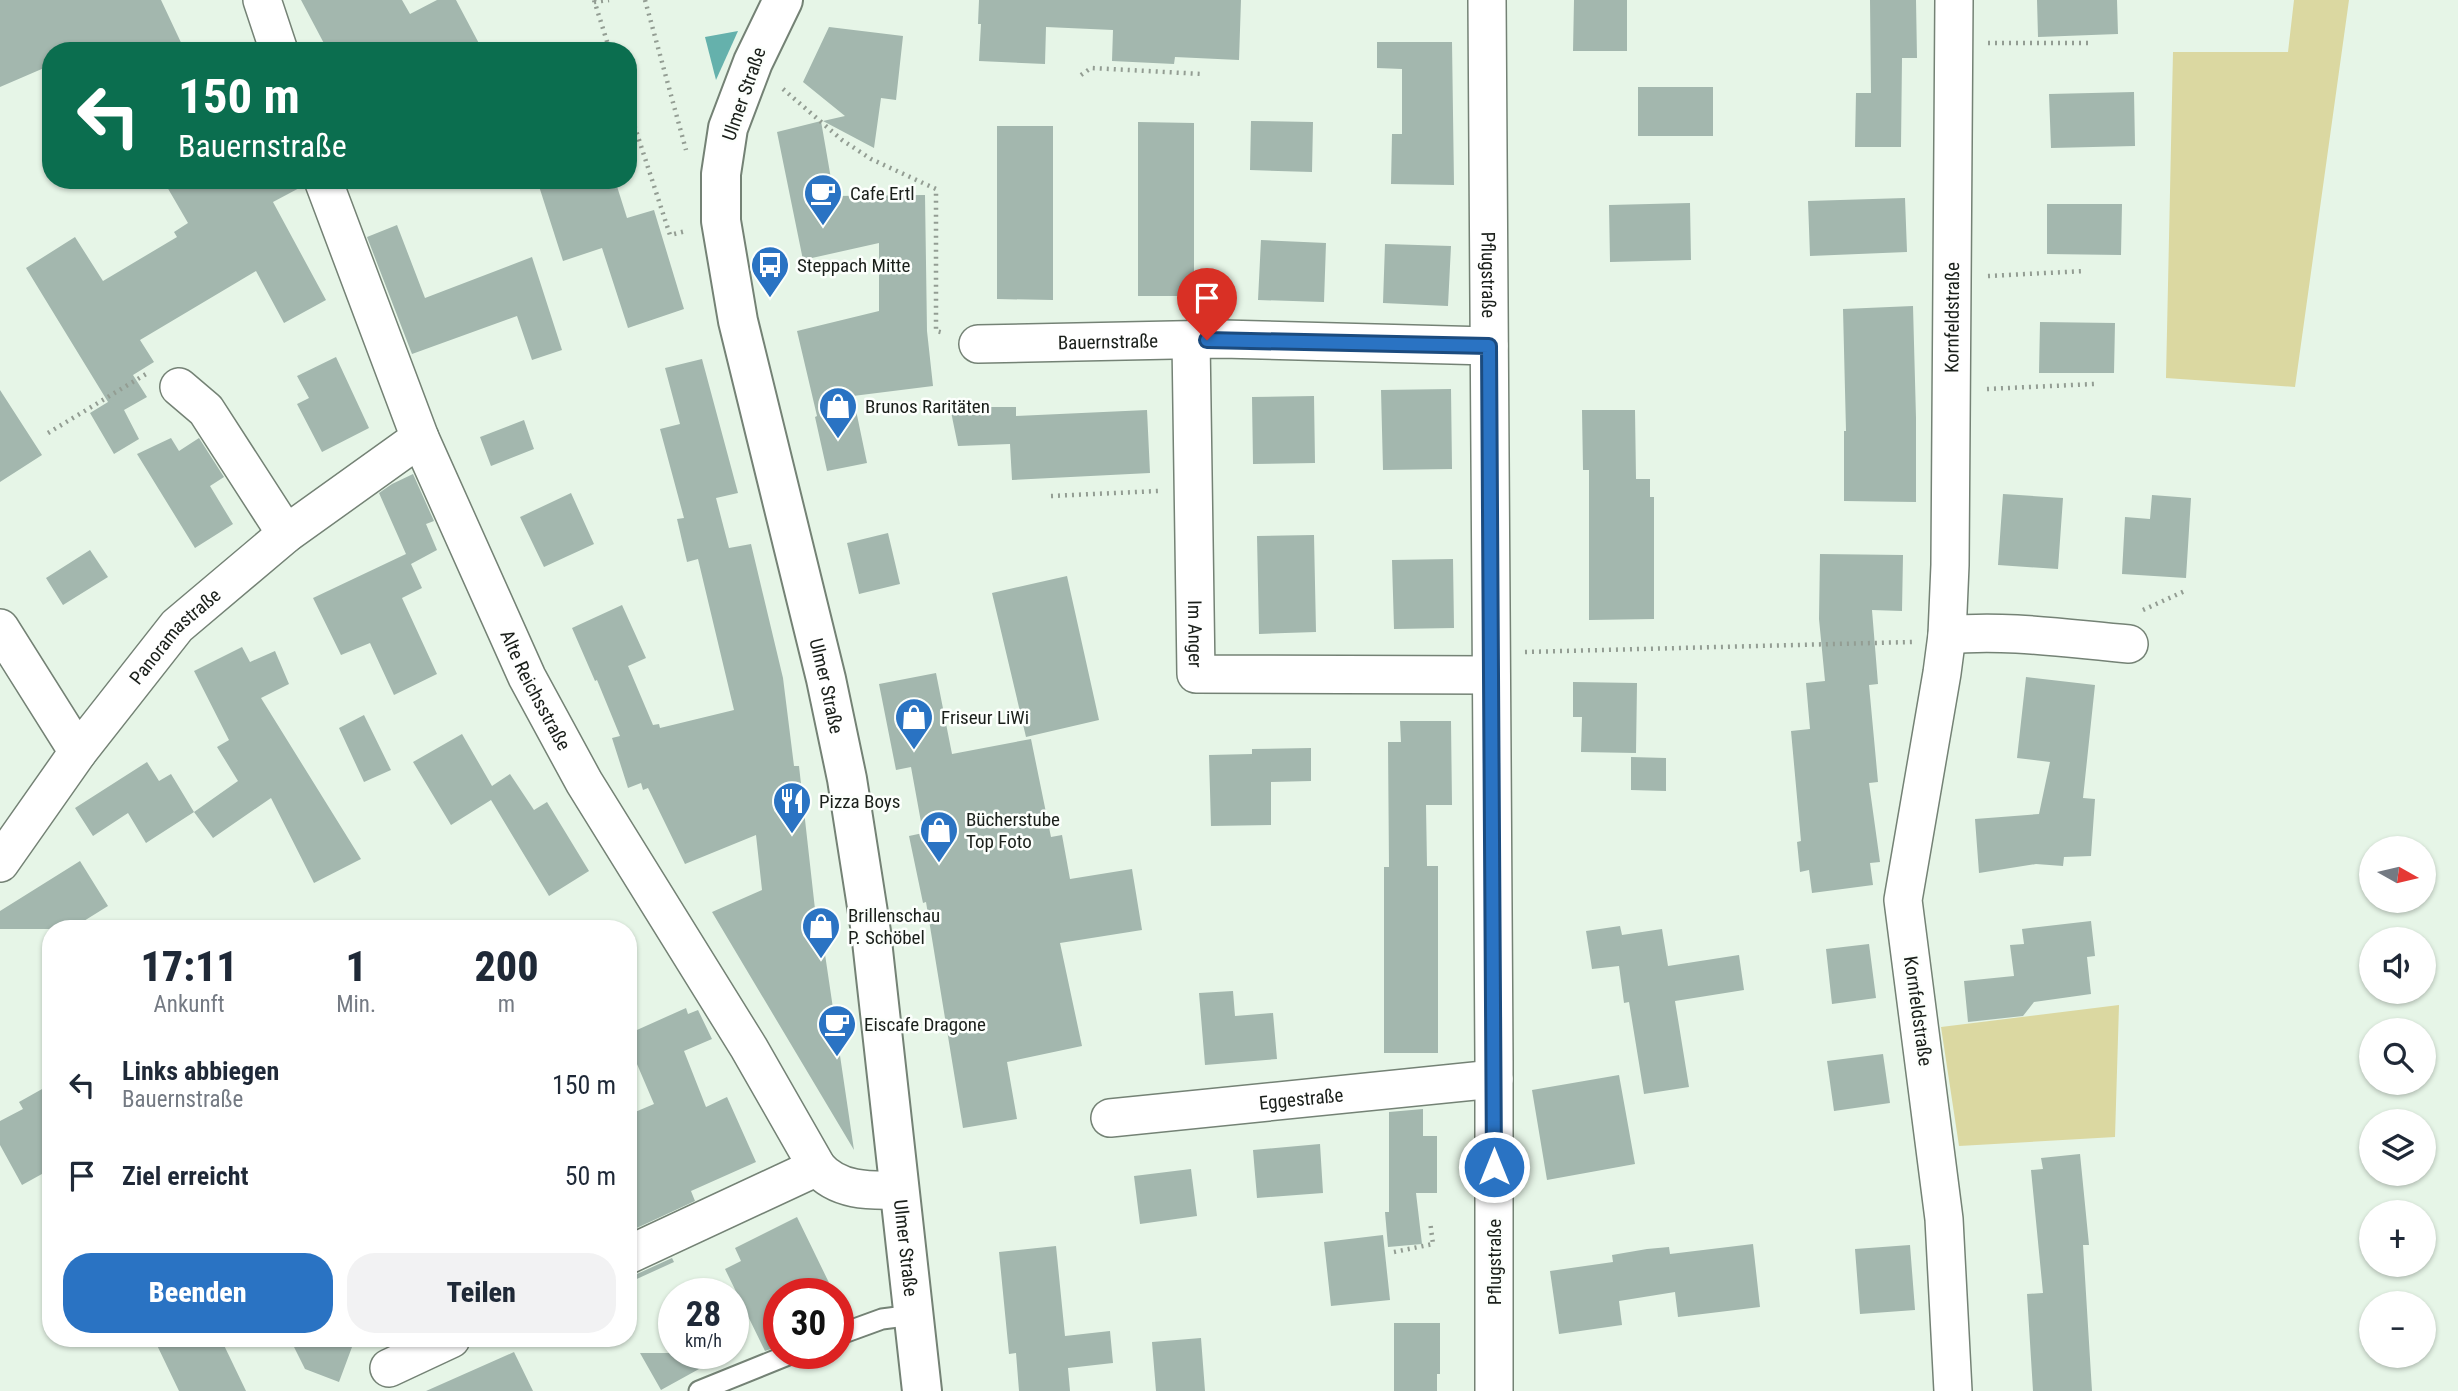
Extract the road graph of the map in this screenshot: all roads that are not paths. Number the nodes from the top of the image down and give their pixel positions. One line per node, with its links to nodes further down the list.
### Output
1 (262, 0): 5 (street)
2 (783, 0): 22 (street, Ulmer Straße)
3 (1487, 0): 9 (street, Pflugstraße)
4 (1954, 0): 14 (street, Kornfeldstraße)
5 (276, 42)
6 (326, 189): 11 (street, Alte Reichsstraße)
7 (1191, 340): 8 (street, Bauernstraße); 9 (street, Bauernstraße); 16 (street, Im Anger)
8 (978, 344)
9 (1489, 346): 16 (street, Pflugstraße)
10 (166, 379): 12 (street)
11 (420, 438): 12 (street, Panoramastraße); 21 (street, Alte Reichsstraße)
12 (286, 534): 17 (street, Panoramastraße)
13 (0, 628): 17 (street)
14 (1947, 635): 15 (street); 32 (street, Kornfeldstraße)
15 (2129, 644)
16 (1491, 664): 19 (street, Pflugstraße)
17 (78, 752): 18 (street, Panoramastraße)
18 (0, 863)
19 (1494, 1079): 20 (street, Eggestraße); 31 (street, Pflugstraße)
20 (1110, 1118)
21 (817, 1167): 22 (street, Alte Reichsstraße); 23 (street)
22 (898, 1190): 24 (street, Ulmer Straße)
23 (637, 1251)
24 (913, 1315): 25 (lane); 30 (street, Ulmer Straße)
25 (854, 1329)
26 (434, 1347): 28 (street)
27 (763, 1365): 29 (lane)
28 (389, 1368)
29 (699, 1391)
30 (922, 1391)
31 (1494, 1391)
32 (1953, 1391)

